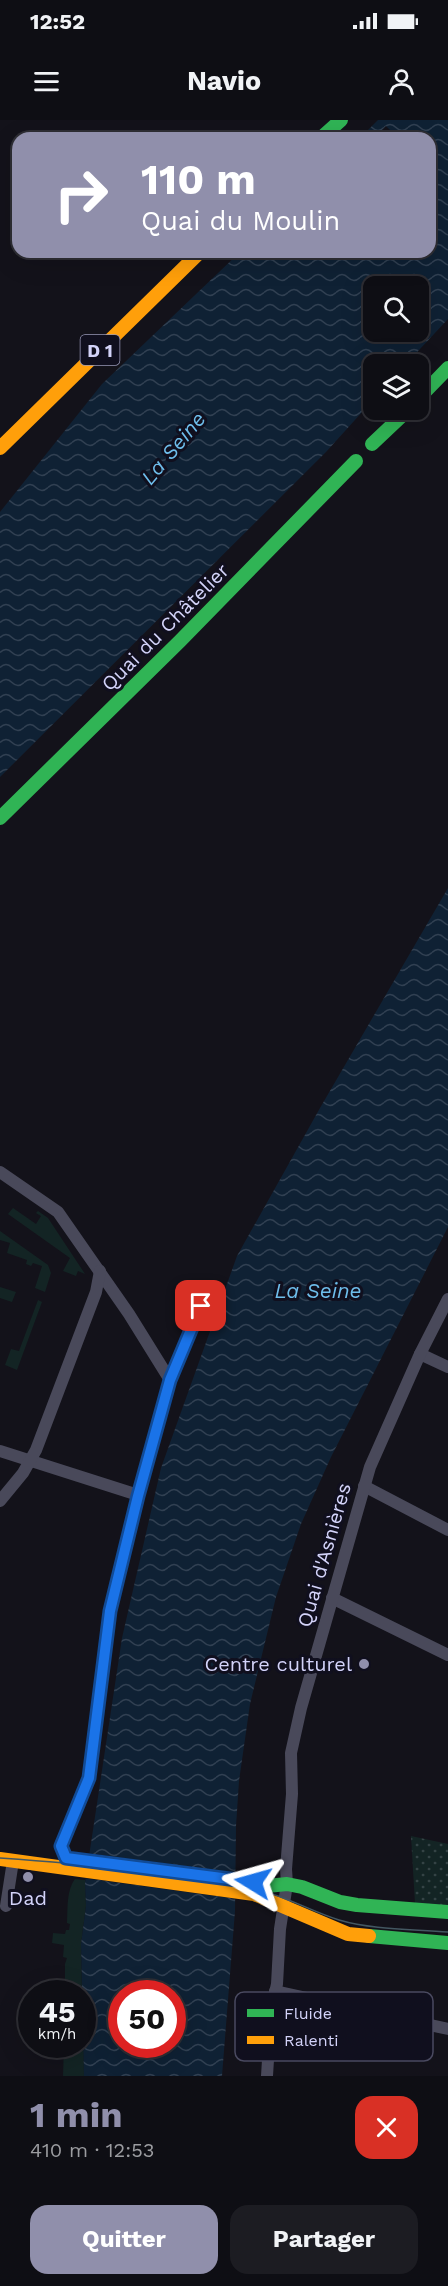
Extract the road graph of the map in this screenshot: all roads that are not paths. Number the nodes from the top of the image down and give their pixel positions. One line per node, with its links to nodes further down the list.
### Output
1 (341, 120): 2 (main road)
2 (328, 132)
3 (194, 258): 8 (main road, D 1)
4 (448, 368): 5 (main road)
5 (429, 388)
6 (397, 420): 7 (main road)
7 (372, 444)
8 (0, 448)
9 (356, 461): 10 (main road, Quai du Châtelier)
10 (0, 819)
11 (0, 1172): 12 (street)
12 (100, 1271): 17 (street); 19 (street)
13 (448, 1299): 15 (street, Quai d'Asnières)
14 (201, 1306): 17 (street)
15 (420, 1354): 16 (street); 20 (street, Quai d'Asnières)
16 (448, 1367)
17 (170, 1380): 21 (street)
18 (0, 1451): 19 (street)
19 (31, 1461): 21 (street); 22 (street)
20 (364, 1486): 23 (street); 24 (street, Quai d'Asnières)
21 (138, 1496): 27 (street)
22 (0, 1501)
23 (448, 1530)
24 (332, 1598): 25 (street); 30 (street, Quai d'Asnières)
25 (448, 1656)
26 (0, 1851): 27 (main road)
27 (66, 1858): 29 (main road)
28 (6, 1860): 29 (main road); 32 (street)
29 (80, 1865): 31 (main road)
30 (287, 1884): 31 (main road); 33 (street, Quai d'Asnières); 34 (main road)
31 (254, 1888): 33 (main road)
32 (6, 1906)
33 (284, 1907): 35 (main road); 36 (street, Quai d'Asnières)
34 (448, 1912)
35 (448, 1943)
36 (275, 1991): 37 (street)
37 (280, 1992)
38 (433, 2026): 39 (street)
39 (448, 2029)
40 (268, 2061): 41 (street, Quai d'Asnières)
41 (267, 2076)

